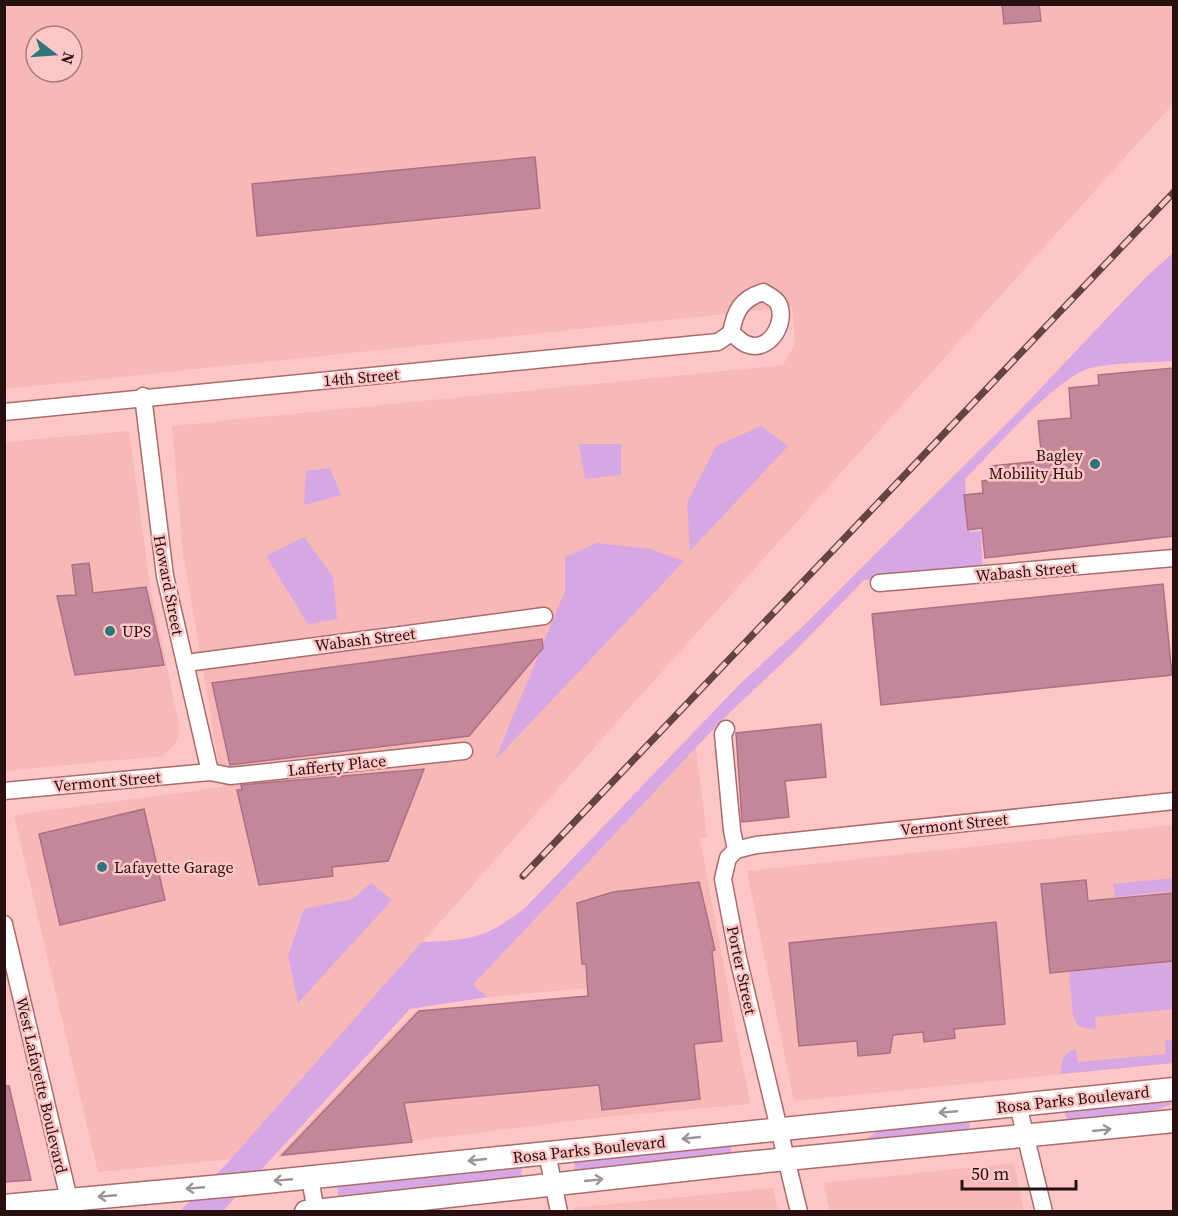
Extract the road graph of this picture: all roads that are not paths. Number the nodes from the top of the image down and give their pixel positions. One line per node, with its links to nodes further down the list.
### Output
1 (724, 338): 2 (street, 14th Street)
2 (143, 396): 3 (street, 14th Street); 7 (street, Howard Street)
3 (4, 412)
4 (1173, 558): 5 (street, Wabash Street)
5 (879, 583)
6 (544, 615): 7 (street, Wabash Street)
7 (186, 663): 10 (street, Howard Street)
8 (726, 729): 13 (street)
9 (464, 751): 10 (street, Lafferty Place)
10 (210, 772): 11 (street, Vermont Street)
11 (4, 791)
12 (1173, 801): 13 (street, Vermont Street)
13 (736, 850): 21 (street, Porter Street)
14 (4, 924): 32 (street, West Lafayette Boulevard)
15 (1173, 1089): 16 (main road, Rosa Parks Boulevard)
16 (1061, 1101): 17 (main road, Rosa Parks Boulevard); 23 (main road)
17 (1018, 1105): 18 (main road, Rosa Parks Boulevard); 24 (street)
18 (977, 1109): 19 (main road, Rosa Parks Boulevard, one-way to 19); 25 (main road)
19 (879, 1119): 21 (main road, Rosa Parks Boulevard); 27 (main road)
20 (1173, 1122): 23 (main road, Rosa Parks Boulevard, one-way to 20)
21 (778, 1129): 22 (main road, Rosa Parks Boulevard); 28 (street, Porter Street)
22 (731, 1134): 26 (main road, Rosa Parks Boulevard, one-way to 26); 29 (main road)
23 (1065, 1134): 24 (main road, Rosa Parks Boulevard)
24 (1026, 1138): 25 (main road, Rosa Parks Boulevard); 37 (street)
25 (983, 1142): 27 (main road, Rosa Parks Boulevard)
26 (546, 1153): 30 (main road, Rosa Parks Boulevard, one-way to 30); 31 (street)
27 (855, 1154): 28 (main road, Rosa Parks Boulevard)
28 (787, 1160): 29 (main road, Rosa Parks Boulevard); 36 (street, Porter Street)
29 (737, 1164): 31 (main road, Rosa Parks Boulevard, one-way to 29)
30 (310, 1178): 32 (main road, Rosa Parks Boulevard, one-way to 32, bridge); 34 (street)
31 (553, 1185): 34 (main road, Rosa Parks Boulevard); 35 (street)
32 (70, 1205): 33 (main road, Rosa Parks Boulevard)
33 (4, 1206)
34 (313, 1211)
35 (559, 1212)
36 (799, 1212)
37 (1044, 1212)

